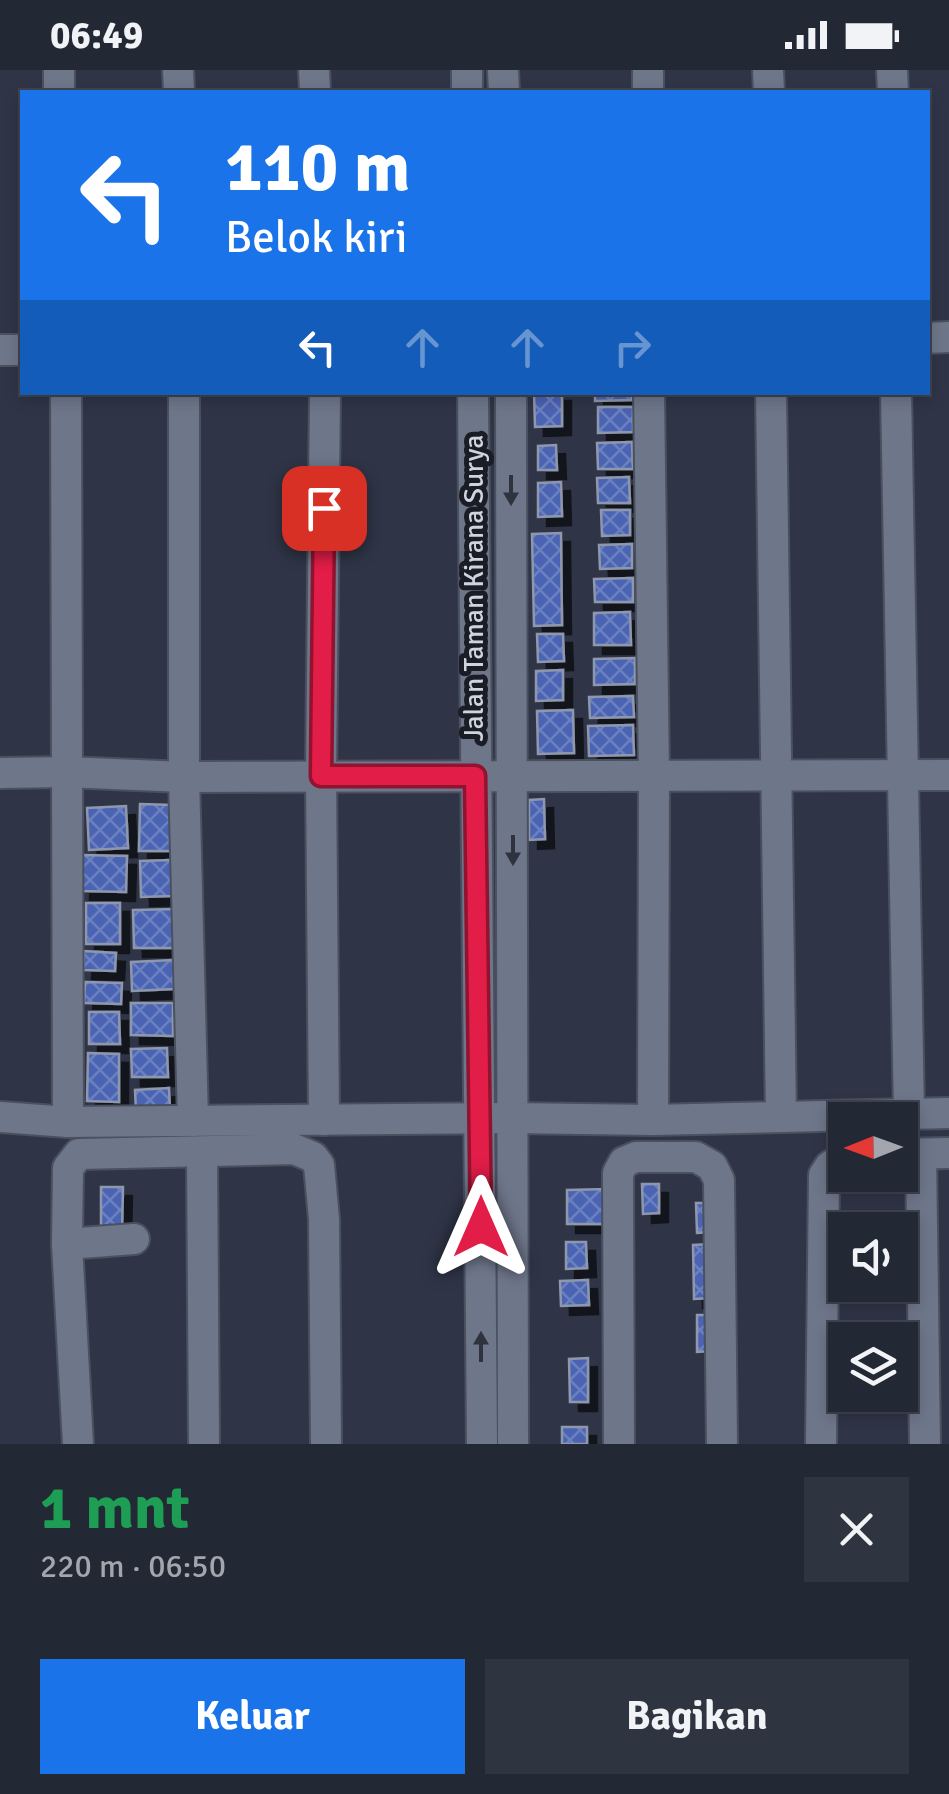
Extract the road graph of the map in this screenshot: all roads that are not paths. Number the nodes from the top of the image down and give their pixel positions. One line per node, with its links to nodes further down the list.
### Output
1 (66, 395): 9 (street)
2 (184, 395): 18 (street)
3 (324, 395): 14 (street)
4 (473, 395): 15 (street, Jalan Taman Kirana Surya)
5 (510, 395): 12 (street, Jalan Taman Kirana Surya, one-way to 12)
6 (648, 395): 17 (street)
7 (771, 395): 16 (street)
8 (896, 395): 11 (street)
9 (66, 772): 10 (street); 18 (street); 30 (street)
10 (0, 773)
11 (903, 774): 13 (street); 16 (street); 19 (street)
12 (512, 775): 15 (street); 17 (street); 26 (street, Jalan Taman Kirana Surya, one-way to 26)
13 (949, 775)
14 (321, 776): 15 (street); 18 (street); 28 (street)
15 (475, 776): 25 (street, Jalan Taman Kirana Surya)
16 (776, 776): 17 (street); 24 (street)
17 (654, 777): 29 (street)
18 (184, 778): 27 (street)
19 (910, 1102)
20 (949, 1113): 21 (street)
21 (918, 1114)
22 (828, 1116): 24 (street)
23 (0, 1117): 30 (street)
24 (781, 1117): 29 (street)
25 (480, 1118): 26 (street); 28 (street); 39 (street, Jalan Taman Kirana Surya, one-way to 25)
26 (512, 1118): 29 (street); 40 (street, Jalan Taman Kirana Surya)
27 (193, 1120): 28 (street); 30 (street)
28 (324, 1120)
29 (654, 1120)
30 (68, 1122)
31 (202, 1152): 35 (street); 37 (street); 38 (street)
32 (924, 1154): 44 (street)
33 (828, 1169): 43 (street)
34 (134, 1239): 35 (street)
35 (67, 1244): 36 (street)
36 (78, 1444)
37 (204, 1444)
38 (326, 1444)
39 (482, 1444)
40 (513, 1444)
41 (619, 1444): 42 (street)
42 (722, 1444)
43 (821, 1444)
44 (926, 1444)

